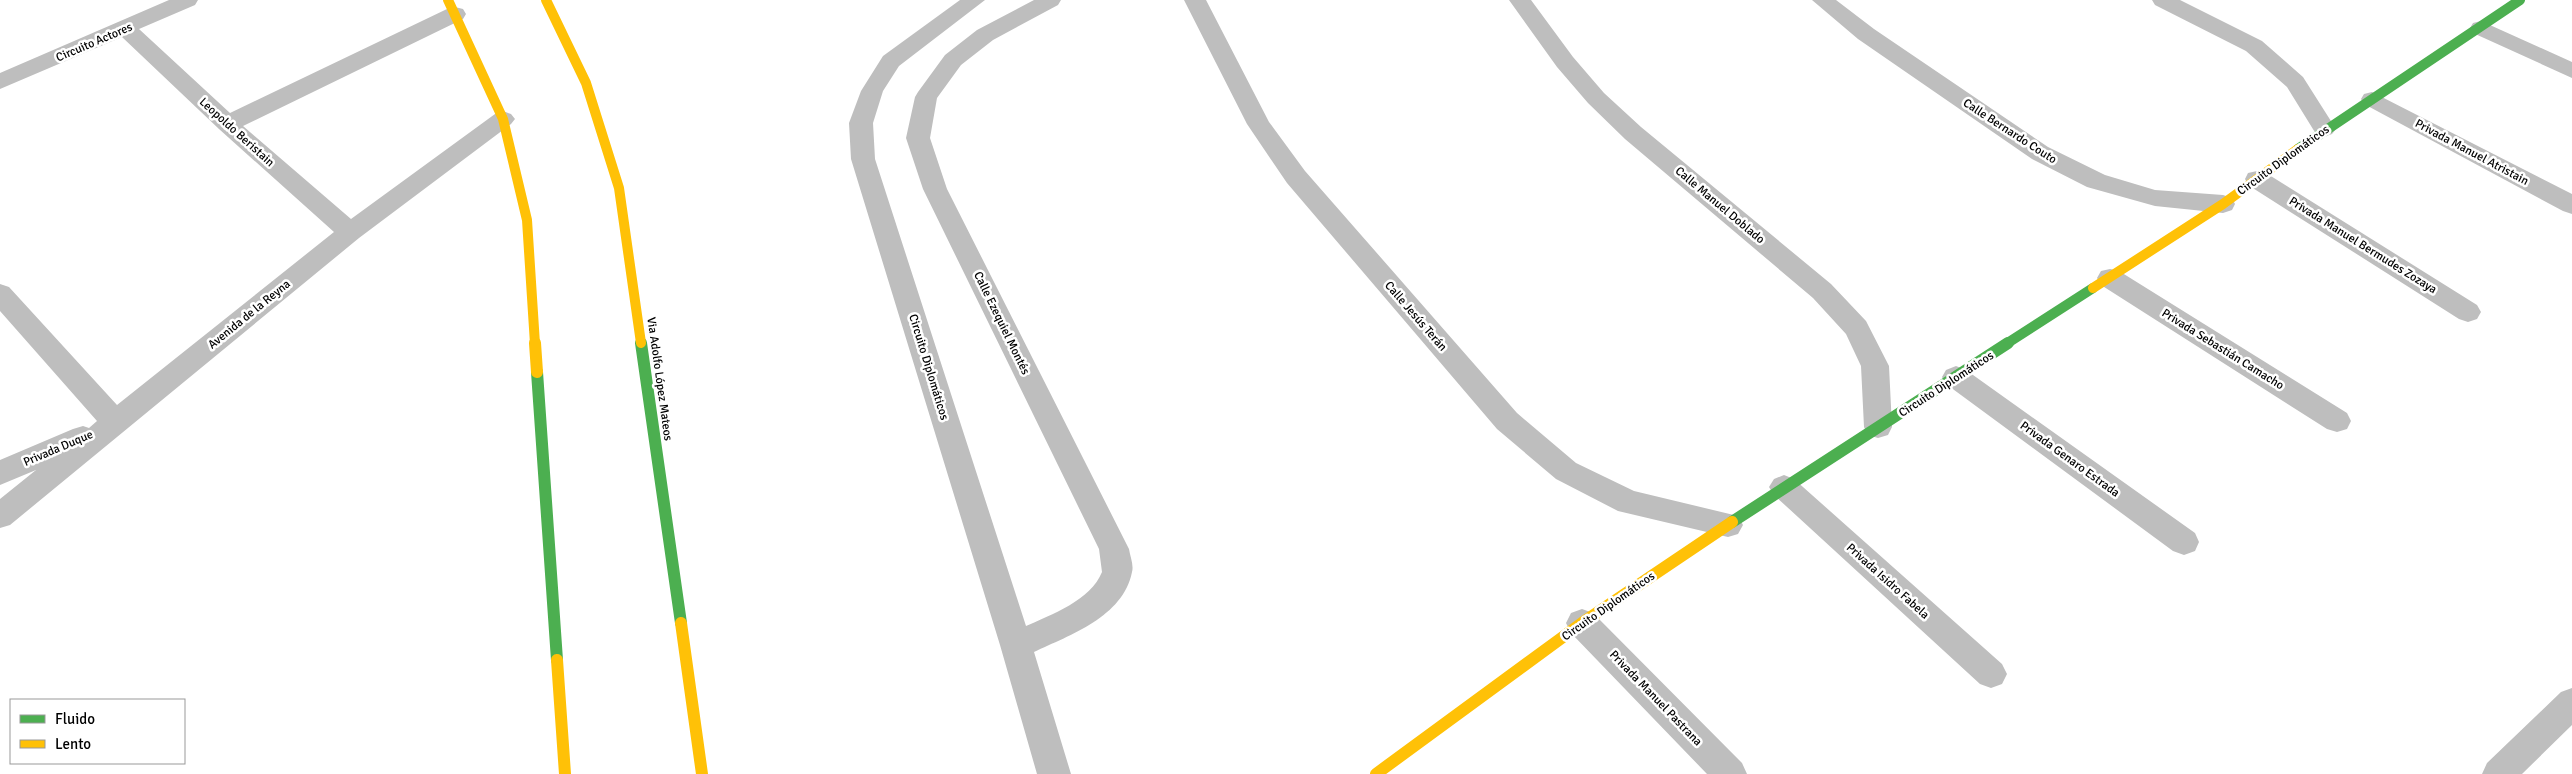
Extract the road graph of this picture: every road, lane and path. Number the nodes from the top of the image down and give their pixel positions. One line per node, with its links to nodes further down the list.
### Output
1 (188, 0): 12 (street, Circuito Actores)
2 (546, 0): 40 (main road, Via Adolfo López Mateos)
3 (974, 0): 36 (street, Circuito Diplomáticos)
4 (1050, 0): 36 (street, Calle Ezequiel Montés)
5 (1195, 0): 33 (street, Calle Jesús Terán)
6 (1520, 0): 29 (street, Calle Manuel Doblado)
7 (1823, 0): 20 (street, Calle Bernardo Couto)
8 (2163, 0): 18 (street)
9 (2520, 0): 11 (main road, Circuito Diplomáticos)
10 (452, 7): 16 (main road); 17 (street)
11 (2481, 28): 13 (street); 15 (main road, Circuito Diplomáticos)
12 (126, 29): 14 (street, Circuito Actores); 17 (street, Leopoldo Beristain)
13 (2572, 71)
14 (0, 82)
15 (2372, 99): 18 (main road, Circuito Diplomáticos); 21 (street, Privada Manuel Atristain)
16 (503, 119): 22 (street, Avenida de la Reyna); 39 (main road)
17 (227, 124): 22 (street, Leopoldo Beristain)
18 (2324, 130): 19 (main road, Circuito Diplomáticos)
19 (2257, 179): 20 (main road, Circuito Diplomáticos); 25 (street, Privada Manuel Bermudes Zozaya)
20 (2223, 204): 23 (main road, Circuito Diplomáticos)
21 (2572, 205)
22 (350, 232): 28 (street, Avenida de la Reyna)
23 (2110, 278): 26 (main road, Circuito Diplomáticos); 27 (street, Privada Sebastián Camacho)
24 (0, 294): 28 (street)
25 (2468, 312)
26 (1956, 377): 29 (main road, Circuito Diplomáticos); 34 (street, Privada Genaro Estrada)
27 (2337, 421)
28 (116, 423): 30 (street, Privada Duque); 32 (street, Avenida de la Reyna)
29 (1878, 427): 31 (main road, Circuito Diplomáticos)
30 (0, 473)
31 (1784, 487): 33 (main road, Circuito Diplomáticos); 37 (street, Privada Isidro Fabela)
32 (0, 516)
33 (1728, 524): 35 (main road, Circuito Diplomáticos)
34 (2184, 542)
35 (1582, 623): 42 (main road, Circuito Diplomáticos); 43 (street, Privada Manuel Pastrana)
36 (1016, 645): 41 (street, Circuito Diplomáticos)
37 (1991, 674)
38 (2572, 703): 44 (street)
39 (565, 774)
40 (702, 774)
41 (1054, 774)
42 (1376, 774)
43 (1730, 774)
44 (2499, 774)

